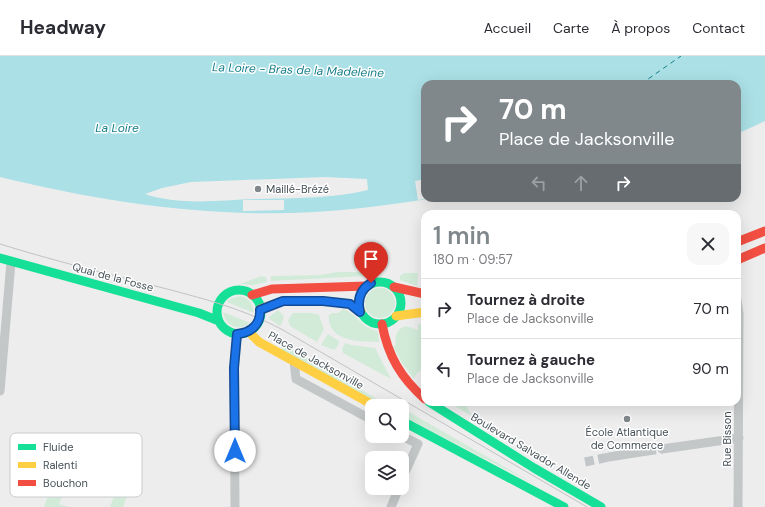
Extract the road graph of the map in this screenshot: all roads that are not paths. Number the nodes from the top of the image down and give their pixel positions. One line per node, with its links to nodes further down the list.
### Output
1 (765, 231): 2 (main road)
2 (741, 240)
3 (765, 248): 5 (main road)
4 (0, 258): 6 (main road, Quai de la Fosse)
5 (741, 258)
6 (11, 262): 15 (main road, Quai de la Fosse); 20 (street)
7 (367, 286): 8 (main road); 10 (main road); 12 (main road)
8 (394, 287): 9 (main road); 14 (main road)
9 (421, 293)
10 (252, 295): 11 (main road); 15 (main road)
11 (260, 310): 12 (main road); 17 (main road, Place de Jacksonville)
12 (360, 312): 16 (main road)
13 (421, 313): 14 (main road)
14 (396, 316): 16 (main road)
15 (219, 321): 18 (main road)
16 (382, 324): 21 (main road)
17 (248, 331): 18 (main road); 19 (main road, Place de Jacksonville)
18 (237, 334): 34 (street)
19 (294, 361): 22 (main road, Place de Jacksonville); 25 (street)
20 (0, 391)
21 (421, 394)
22 (365, 400)
23 (435, 406): 37 (main road, Boulevard Salvador Allende)
24 (739, 406): 27 (street, Rue Bisson)
25 (365, 416)
26 (409, 425): 36 (main road)
27 (739, 438): 29 (street); 38 (street, Rue Bisson)
28 (409, 440): 32 (street)
29 (662, 449)
30 (647, 451): 31 (street)
31 (609, 457)
32 (409, 464)
33 (395, 495): 35 (street)
34 (235, 507)
35 (391, 507)
36 (564, 507)
37 (601, 507)
38 (738, 507)

